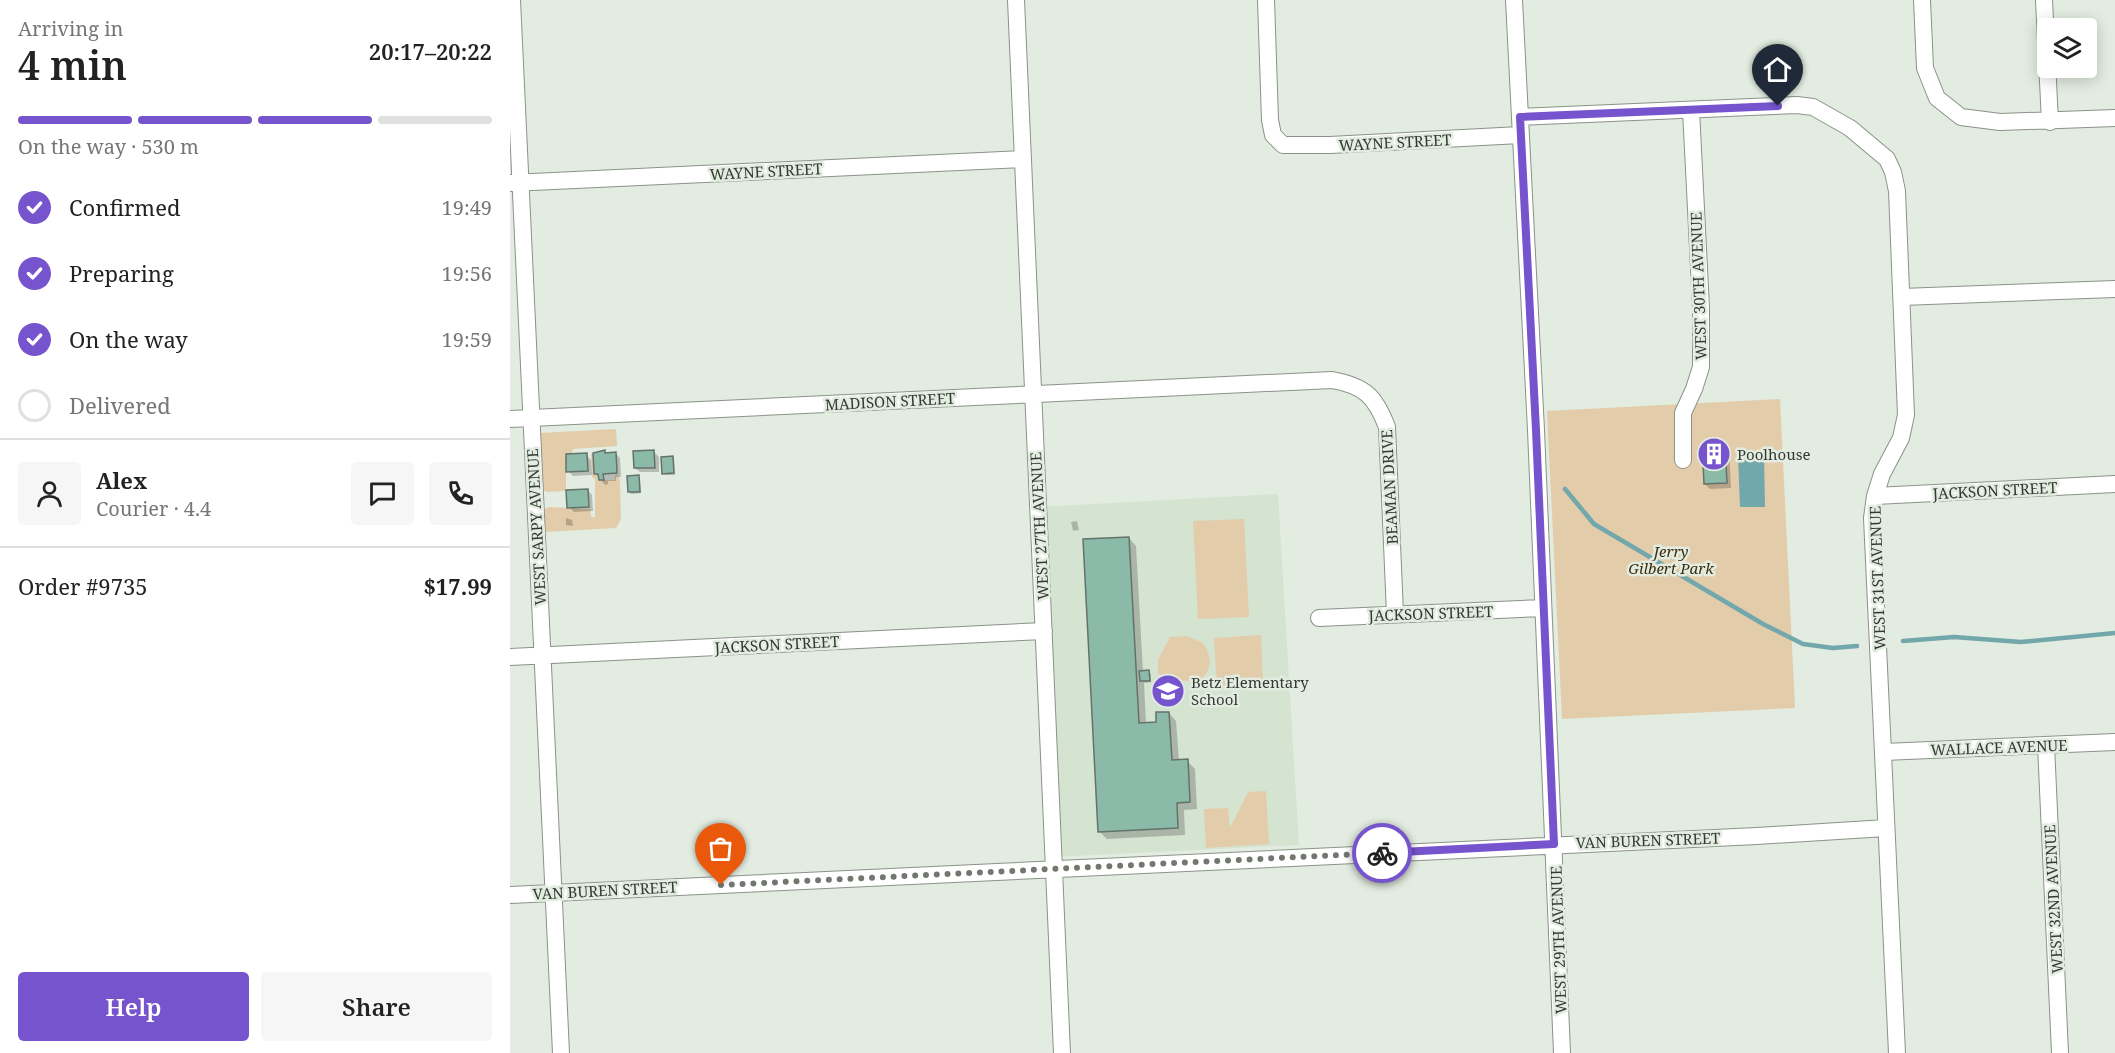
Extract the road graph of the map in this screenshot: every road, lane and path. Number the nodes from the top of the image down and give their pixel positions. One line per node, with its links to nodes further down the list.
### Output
1 (512, 0): 13 (street, WEST SARPY AVENUE)
2 (1016, 0): 12 (street, WEST 27TH AVENUE)
3 (1266, 0): 11 (street, WAYNE STREET)
4 (1514, 0): 8 (street, WEST 29TH AVENUE)
5 (1922, 0): 10 (street)
6 (2044, 0): 10 (street)
7 (1691, 110): 8 (street); 15 (street, WEST 31ST AVENUE); 20 (street, WEST 30TH AVENUE)
8 (1520, 117): 11 (street, WEST 29TH AVENUE)
9 (2115, 118): 10 (street)
10 (2050, 122)
11 (1520, 135): 23 (street, WEST 29TH AVENUE)
12 (1022, 159): 13 (street, WAYNE STREET); 17 (street, WEST 27TH AVENUE)
13 (515, 183): 18 (street, WEST SARPY AVENUE)
14 (2115, 289): 15 (street)
15 (1902, 297): 22 (street, WEST 31ST AVENUE)
16 (1271, 383): 17 (street, MADISON STREET); 24 (street, BEAMAN DRIVE)
17 (1034, 393): 18 (street, MADISON STREET); 26 (street, WEST 27TH AVENUE)
18 (531, 418): 19 (street, MADISON STREET); 27 (street, WEST SARPY AVENUE)
19 (510, 419)
20 (1683, 460)
21 (2115, 484): 22 (street, JACKSON STREET)
22 (1875, 496): 31 (street, WEST 31ST AVENUE)
23 (1543, 608): 24 (street, JACKSON STREET); 33 (street, WEST 29TH AVENUE)
24 (1395, 614): 25 (street, JACKSON STREET)
25 (1319, 618)
26 (1044, 631): 27 (street, JACKSON STREET); 34 (street, WEST 27TH AVENUE)
27 (542, 656): 28 (street, JACKSON STREET); 35 (street, WEST SARPY AVENUE)
28 (510, 657)
29 (2115, 742): 30 (street, WALLACE AVENUE)
30 (2046, 746): 31 (street, WALLACE AVENUE); 41 (street, WEST 32ND AVENUE)
31 (1884, 752): 32 (street, WEST 31ST AVENUE)
32 (1886, 828): 33 (street, VAN BUREN STREET); 40 (street, WEST 31ST AVENUE)
33 (1554, 844): 34 (street, VAN BUREN STREET); 39 (street, WEST 29TH AVENUE)
34 (1054, 870): 35 (street, VAN BUREN STREET); 38 (street, WEST 27TH AVENUE)
35 (554, 893): 36 (street, VAN BUREN STREET); 37 (street, WEST SARPY AVENUE)
36 (510, 895)
37 (561, 1053)
38 (1062, 1053)
39 (1562, 1053)
40 (1896, 1053)
41 (2060, 1053)

